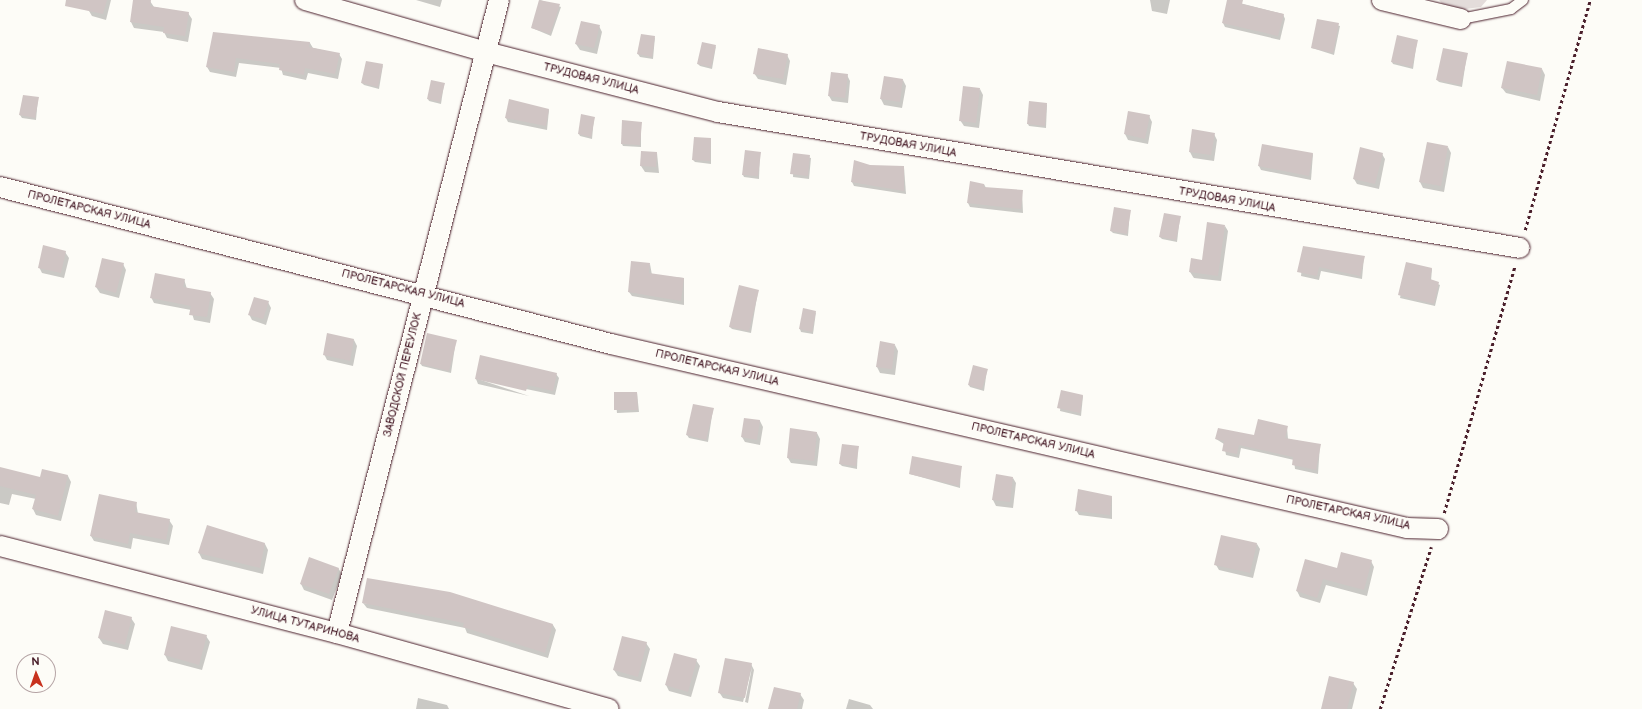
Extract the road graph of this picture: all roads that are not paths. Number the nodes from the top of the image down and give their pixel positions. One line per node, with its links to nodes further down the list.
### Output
1 (304, 0): 6 (street, ТРУДОВАЯ УЛИЦА)
2 (499, 0): 6 (street, ЗАВОДСКОЙ ПЕРЕУЛОК)
3 (1382, 0): 5 (street)
4 (1523, 0): 5 (lane)
5 (1461, 19)
6 (486, 52): 8 (street, ТРУДОВАЯ УЛИЦА); 9 (street, ЗАВОДСКОЙ ПЕРЕУЛОК)
7 (0, 187): 9 (street, ПРОЛЕТАРСКАЯ УЛИЦА)
8 (1520, 248)
9 (424, 294): 10 (street, ПРОЛЕТАРСКАЯ УЛИЦА); 12 (street, ЗАВОДСКОЙ ПЕРЕУЛОК)
10 (1438, 529)
11 (0, 546): 12 (street, УЛИЦА ТУТАРИНОВА)
12 (337, 633): 13 (street, УЛИЦА ТУТАРИНОВА)
13 (609, 709)

